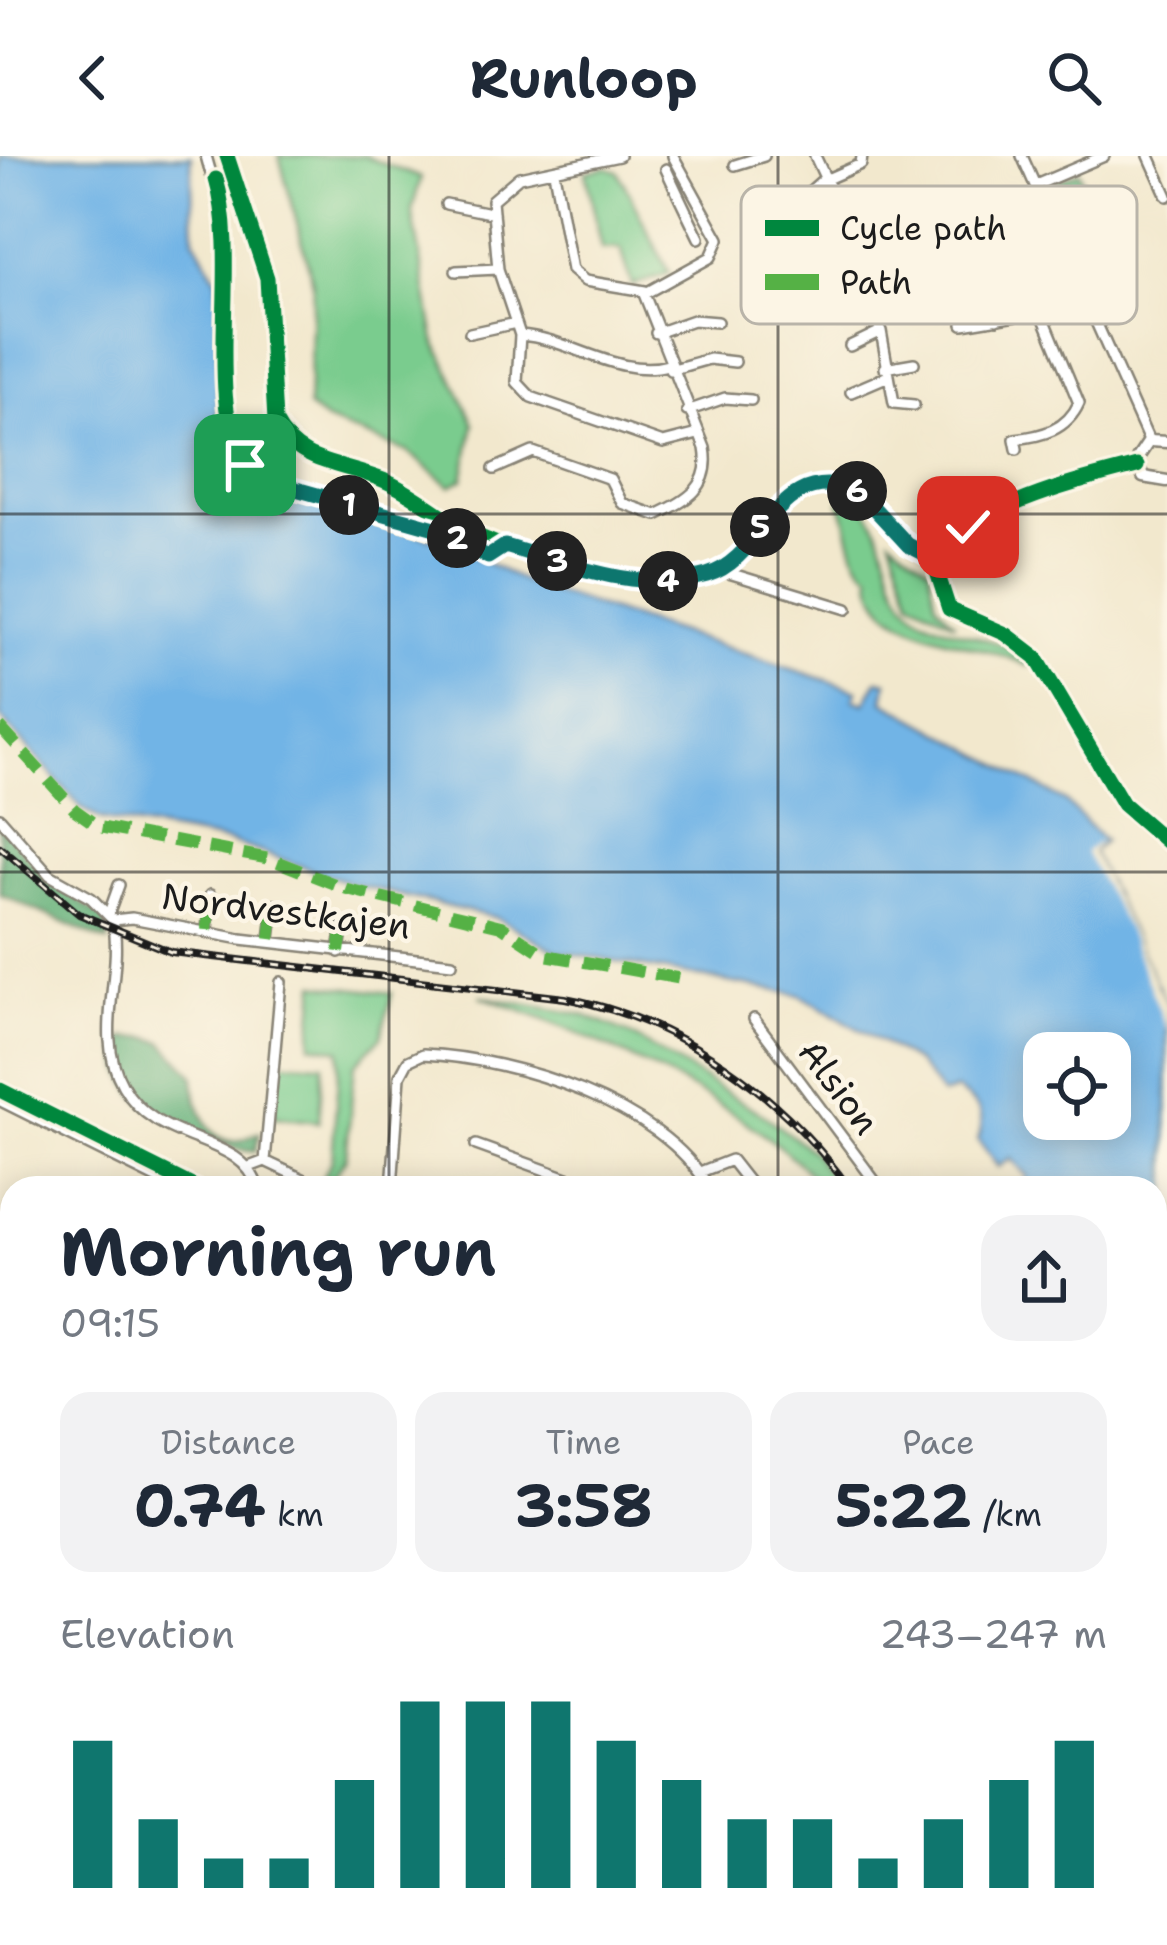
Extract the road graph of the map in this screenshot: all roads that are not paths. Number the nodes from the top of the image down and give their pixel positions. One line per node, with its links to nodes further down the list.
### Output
1 (206, 156): 52 (street)
2 (227, 156): 52 (street)
3 (619, 156): 13 (street)
4 (673, 156): 19 (street)
5 (764, 156): 11 (street)
6 (815, 156): 14 (street)
7 (862, 156): 14 (street)
8 (1022, 156): 15 (street)
9 (1104, 156): 15 (street)
10 (1149, 156): 18 (street)
11 (735, 165)
12 (666, 169): 19 (street)
13 (554, 172): 21 (street); 25 (street)
14 (827, 178): 16 (street); 17 (street)
15 (1036, 185)
16 (817, 186)
17 (829, 186)
18 (1167, 196)
19 (693, 200): 22 (street); 25 (street)
20 (446, 204): 21 (street)
21 (490, 213): 23 (street)
22 (699, 238)
23 (499, 268): 24 (street); 27 (street)
24 (456, 271)
25 (645, 290): 34 (street)
26 (717, 322): 34 (street)
27 (516, 323): 33 (street); 35 (street)
28 (878, 324): 32 (street)
29 (893, 324): 32 (street)
30 (1046, 324): 48 (street)
31 (1097, 324): 46 (street)
32 (880, 329): 36 (street); 40 (street)
33 (470, 333)
34 (656, 333): 39 (street)
35 (520, 335): 39 (street); 45 (street)
36 (850, 346)
37 (735, 362): 39 (street)
38 (914, 363): 40 (street)
39 (669, 368): 44 (street)
40 (885, 373): 41 (street); 43 (street)
41 (851, 392)
42 (751, 400): 44 (street)
43 (914, 405)
44 (688, 410): 45 (street)
45 (698, 434): 50 (street)
46 (1149, 441): 47 (street); 49 (street)
47 (1167, 442)
48 (1016, 449)
49 (1137, 466): 51 (street); 53 (street)
50 (494, 469)
51 (1167, 481)
52 (505, 546): 54 (street)
53 (939, 561): 54 (street); 57 (street)
54 (719, 570): 55 (street)
55 (847, 609)
56 (0, 818): 61 (street)
57 (1167, 842)
58 (119, 885): 61 (street)
59 (210, 895): 63 (street)
60 (274, 905): 64 (street)
61 (111, 916): 63 (street, Nordvestkajen); 72 (street)
62 (343, 924): 65 (street)
63 (207, 930): 64 (street, Nordvestkajen)
64 (270, 939): 65 (street, Nordvestkajen)
65 (339, 952): 66 (street, Nordvestkajen)
66 (452, 963)
67 (281, 982): 71 (street)
68 (754, 1019): 81 (street, Alsion)
69 (0, 1100): 74 (street)
70 (476, 1145): 78 (street)
71 (266, 1161): 72 (street); 76 (street)
72 (249, 1167): 75 (street)
73 (700, 1172): 77 (street); 79 (street); 80 (street)
74 (153, 1176)
75 (253, 1176)
76 (297, 1176)
77 (393, 1176)
78 (563, 1176)
79 (702, 1176)
80 (744, 1176)
81 (871, 1176)

